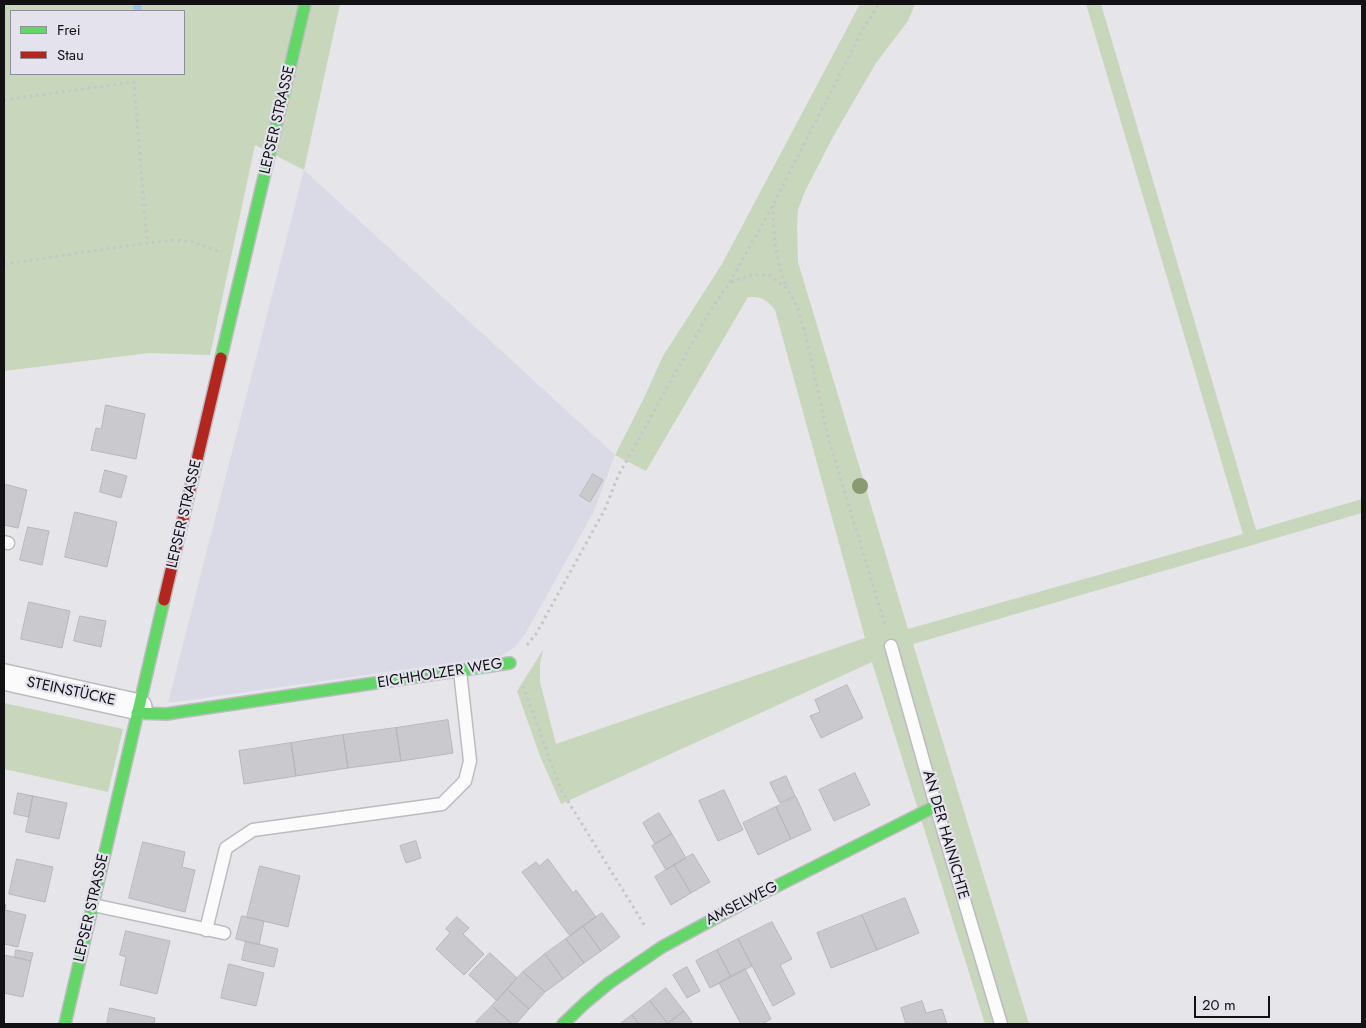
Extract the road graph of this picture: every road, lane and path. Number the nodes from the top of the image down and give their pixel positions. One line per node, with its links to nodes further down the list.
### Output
1 (305, 4): 6 (street, LEPSER STRASSE)
2 (879, 4): 4 (path)
3 (4, 100): 5 (path)
4 (773, 205): 8 (path); 9 (path)
5 (147, 243): 6 (path); 7 (path)
6 (244, 260): 14 (street, LEPSER STRASSE)
7 (4, 264)
8 (730, 282): 9 (path); 11 (path)
9 (787, 288): 10 (path)
10 (892, 646): 15 (lane, AN DER HAINICHTE)
11 (510, 663): 12 (street, EICHHOLZER WEG); 19 (path, EICHHOLZER WEG)
12 (460, 672): 14 (street, EICHHOLZER WEG); 17 (lane)
13 (4, 677): 14 (street, STEINSTÜCKE)
14 (138, 710): 16 (street, LEPSER STRASSE)
15 (936, 806): 19 (street, AMSELWEG); 22 (lane, AN DER HAINICHTE)
16 (93, 905): 17 (lane); 20 (street, LEPSER STRASSE)
17 (206, 930): 18 (lane)
18 (224, 933)
19 (660, 949): 21 (street, AMSELWEG)
20 (66, 1024)
21 (562, 1024)
22 (1001, 1024)

